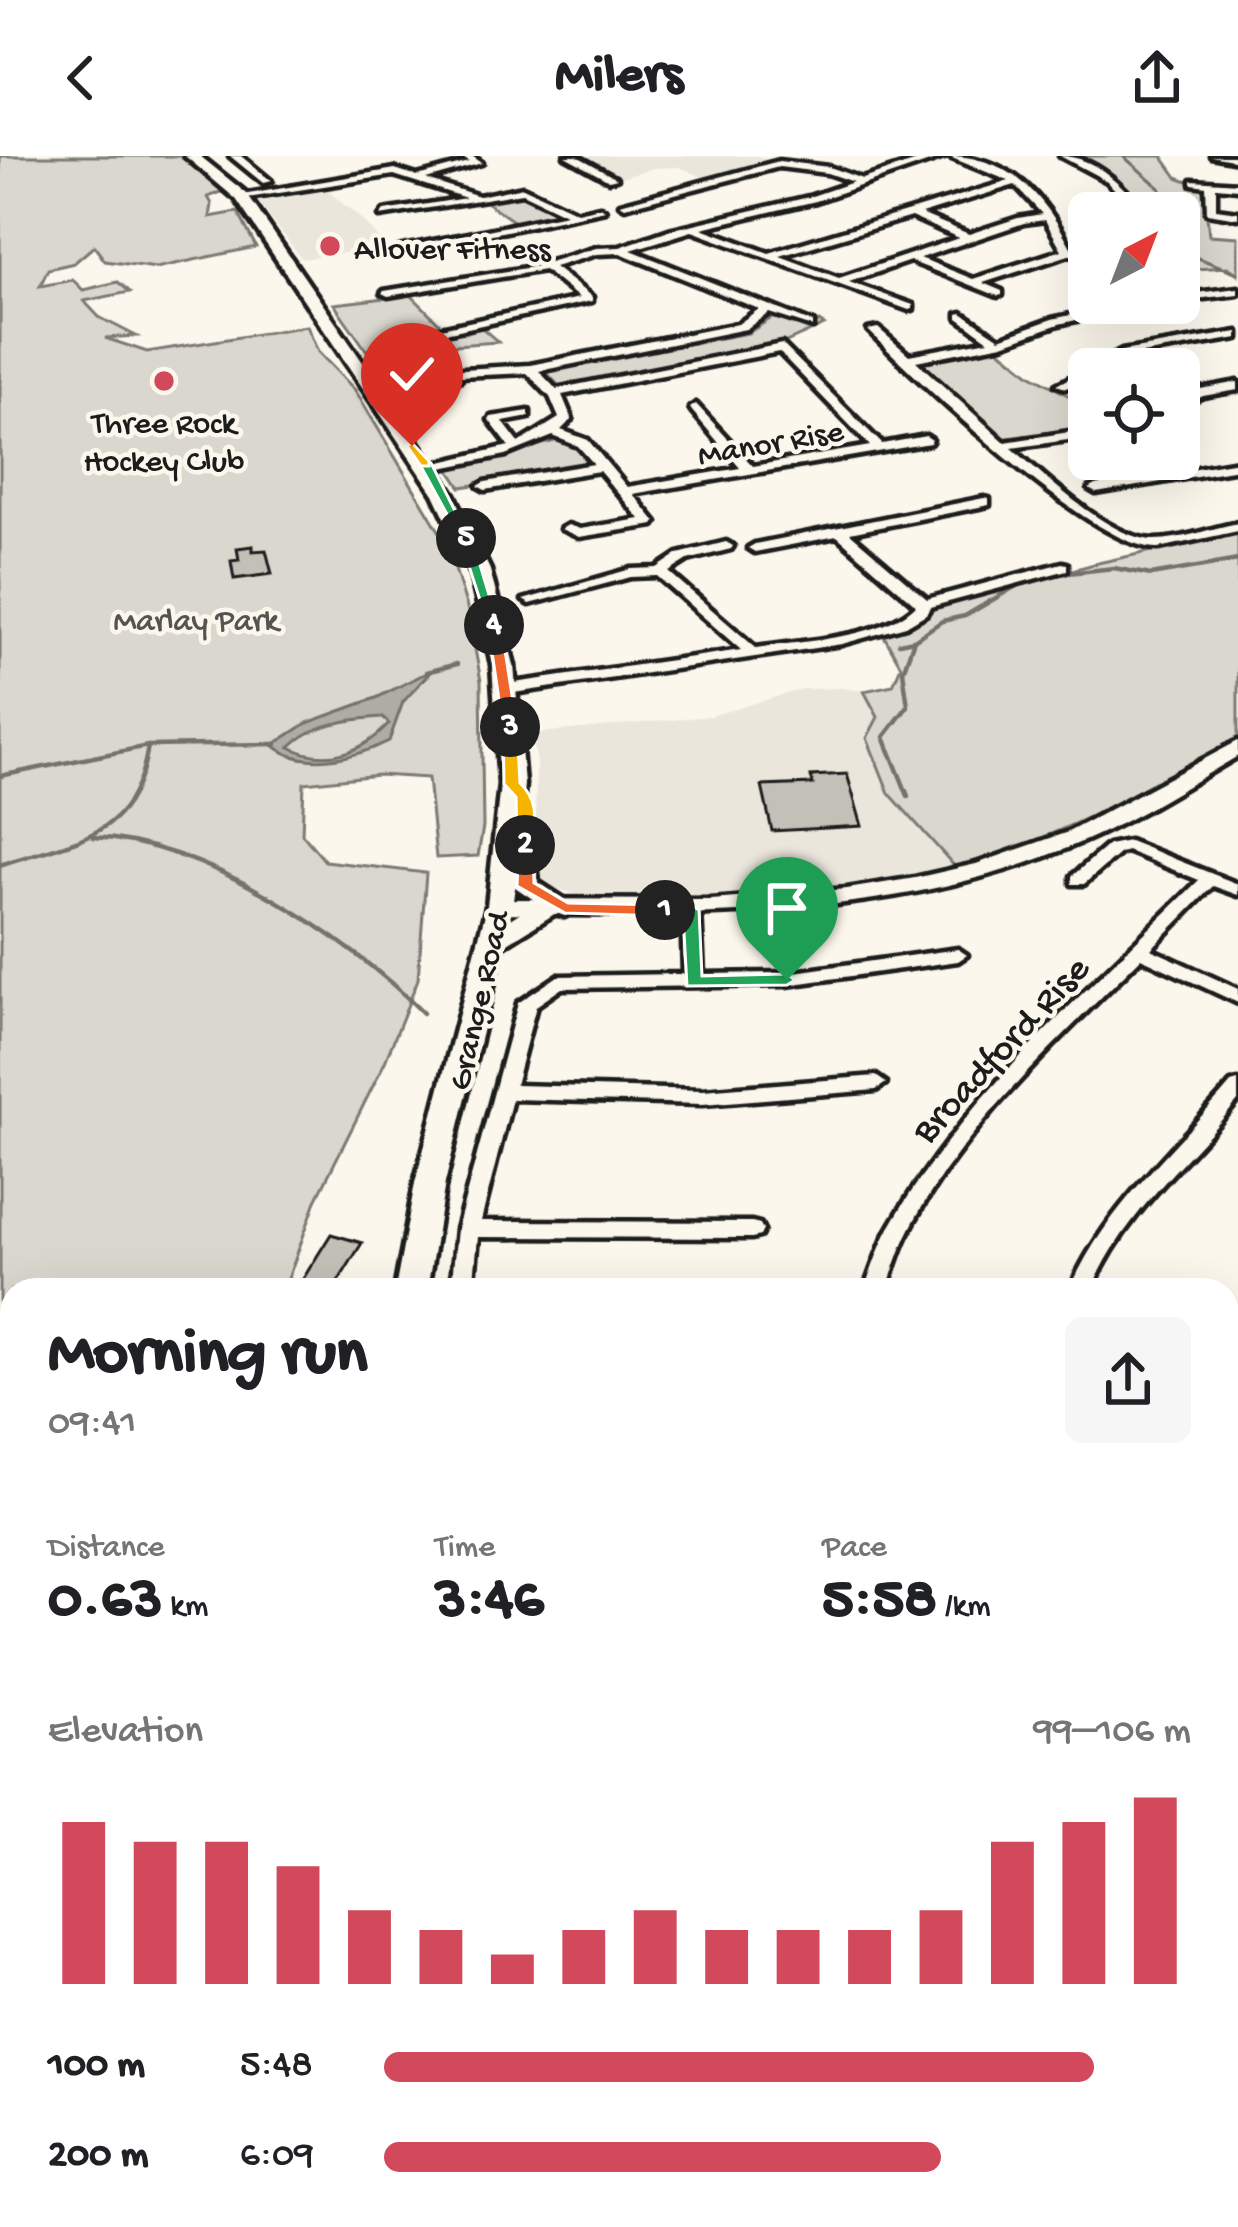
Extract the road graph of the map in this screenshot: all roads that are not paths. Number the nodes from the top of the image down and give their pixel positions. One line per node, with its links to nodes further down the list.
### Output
1 (192, 156): 21 (main road, Grange Road)
2 (236, 156): 14 (street)
3 (465, 156): 12 (street)
4 (570, 156): 13 (street)
5 (778, 156): 10 (street)
6 (942, 156): 16 (street)
7 (952, 156): 15 (street)
8 (1065, 156): 20 (street)
9 (1216, 156): 11 (street)
10 (803, 158)
11 (1238, 158)
12 (420, 177): 21 (street); 22 (street)
13 (612, 178)
14 (266, 181)
15 (1019, 181): 25 (street); 29 (street)
16 (861, 182): 23 (street); 30 (street)
17 (1196, 182): 18 (street)
18 (1211, 183): 19 (street); 28 (street)
19 (1238, 186)
20 (1122, 192)
21 (241, 196): 72 (main road, Grange Road)
22 (479, 199): 26 (street); 27 (street)
23 (625, 204)
24 (600, 210): 27 (street)
25 (911, 213): 31 (street); 35 (street)
26 (383, 214)
27 (577, 215): 32 (street)
28 (1238, 215)
29 (1051, 216): 31 (street); 34 (street)
30 (697, 230): 33 (street); 35 (street)
31 (969, 238): 36 (street)
32 (403, 250)
33 (621, 250): 37 (street); 45 (street)
34 (1068, 252): 39 (street)
35 (773, 255): 38 (street)
36 (909, 257): 38 (street); 39 (street)
37 (546, 266): 41 (street); 49 (street)
38 (840, 281): 44 (street)
39 (976, 283): 42 (street)
40 (1238, 291): 43 (street)
41 (388, 293)
42 (998, 293)
43 (1200, 296)
44 (909, 307)
45 (768, 308): 48 (street); 55 (street)
46 (962, 316): 52 (street)
47 (1068, 319): 52 (street)
48 (809, 325)
49 (446, 329)
50 (874, 330): 54 (street)
51 (1238, 335): 53 (street)
52 (999, 342): 54 (street)
53 (1157, 348)
54 (909, 359): 67 (street)
55 (530, 369): 56 (street); 60 (street)
56 (455, 379)
57 (1068, 382): 58 (street)
58 (1062, 385)
59 (1238, 386): 61 (street)
60 (554, 393): 64 (street); 69 (street)
61 (1200, 396)
62 (696, 407): 74 (street)
63 (526, 414): 68 (street)
64 (554, 432): 68 (street); 71 (street)
65 (1068, 436): 67 (street)
66 (926, 440): 69 (street, Manor Rise)
67 (1002, 446): 80 (street)
68 (516, 447): 72 (street)
69 (879, 448): 74 (street, Manor Rise)
70 (1238, 465): 75 (street)
71 (604, 466): 76 (street); 78 (street)
72 (427, 467): 90 (main road, Grange Road)
73 (1200, 470): 75 (street)
74 (751, 472): 78 (street, Manor Rise)
75 (1204, 472): 77 (street)
76 (485, 486)
77 (1096, 489)
78 (622, 492): 81 (street)
79 (984, 502): 82 (street)
80 (1238, 527)
81 (568, 529)
82 (841, 532): 84 (street); 88 (street)
83 (726, 546): 86 (street)
84 (755, 548)
85 (1062, 567): 88 (street)
86 (660, 572): 87 (street); 89 (street)
87 (530, 600)
88 (923, 604): 89 (street)
89 (750, 650): 90 (street)
90 (507, 689): 92 (main road, Grange Road)
91 (1238, 747): 98 (street)
92 (512, 784): 96 (main road, Grange Road); 97 (main road)
93 (1211, 878): 94 (street); 95 (street); 100 (street, Broadford Rise)
94 (1078, 880)
95 (1238, 890)
96 (500, 906): 97 (street); 99 (main road, Grange Road)
97 (556, 908): 98 (street); 99 (main road)
98 (691, 910): 102 (street)
99 (494, 940): 111 (main road, Grange Road)
100 (1141, 951): 103 (street); 113 (street, Broadford Rise)
101 (958, 955): 102 (street)
102 (694, 982): 106 (street)
103 (1238, 997)
104 (876, 1083): 106 (street)
105 (1238, 1088): 107 (street)
106 (507, 1092): 109 (street)
107 (1216, 1116): 108 (street); 114 (street)
108 (1238, 1127)
109 (468, 1229): 110 (street); 112 (street)
110 (752, 1230)
111 (413, 1278)
112 (463, 1278)
113 (878, 1278)
114 (1084, 1278)

